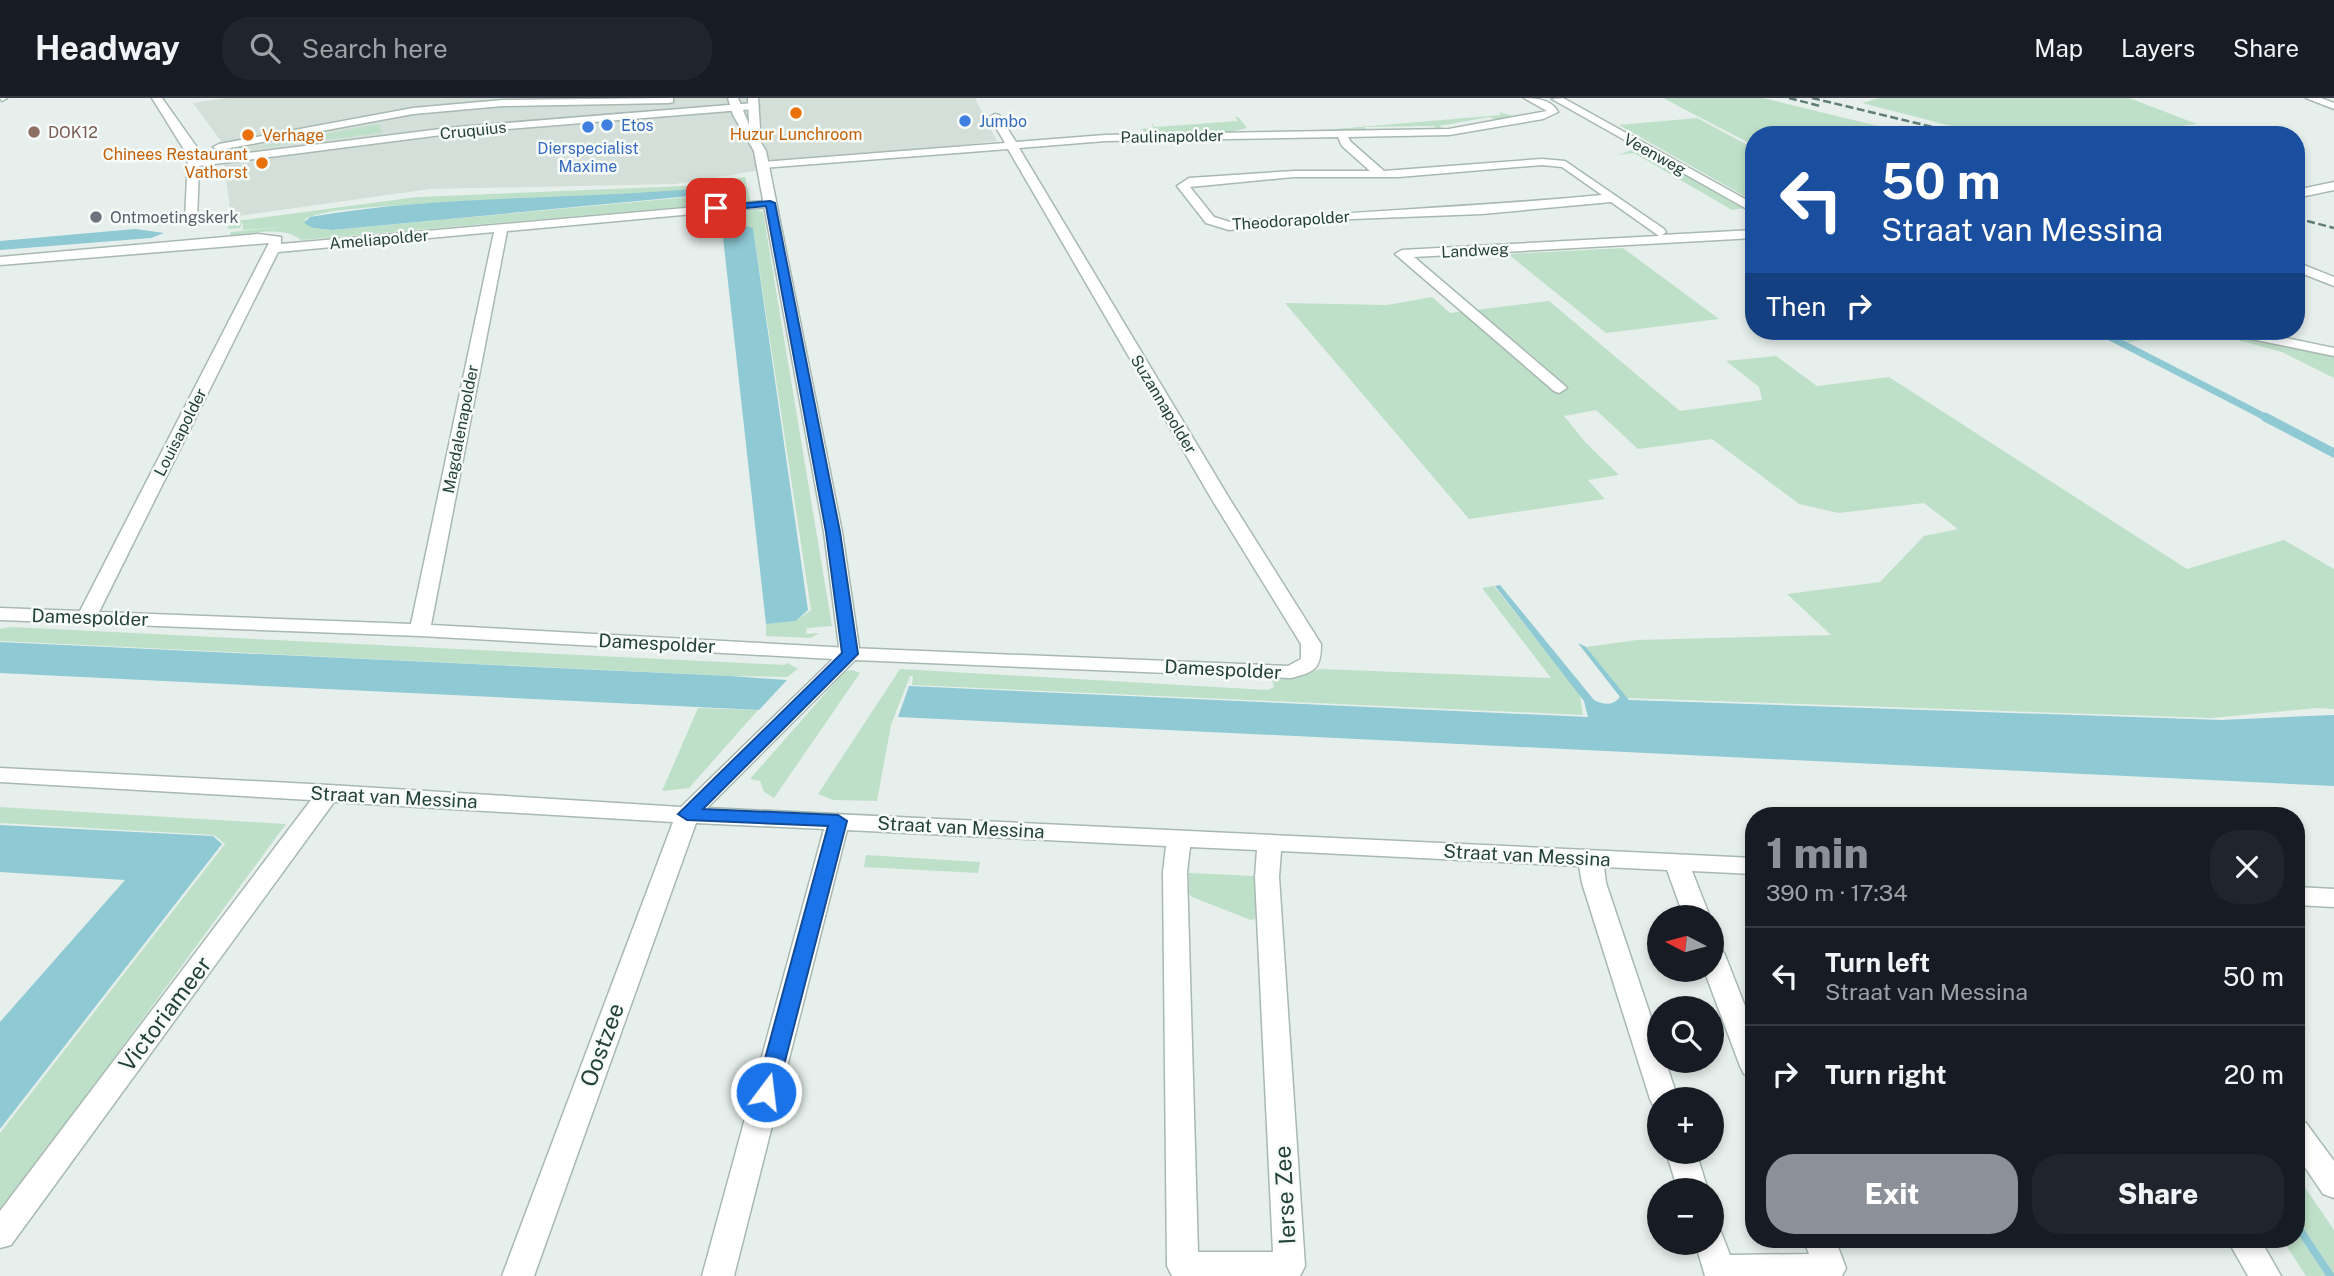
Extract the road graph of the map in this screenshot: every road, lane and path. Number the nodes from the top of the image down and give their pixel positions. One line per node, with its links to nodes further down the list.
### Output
1 (157, 98): 14 (street)
2 (1529, 98): 11 (street, Paulinapolder)
3 (2311, 98): 9 (street)
4 (677, 99): 14 (street, Cruquius)
5 (690, 99): 7 (street, Cruquius)
6 (1558, 99): 21 (street, Veenweg)
7 (733, 101): 8 (street, Cruquius); 12 (street); 14 (street, Cruquius)
8 (753, 102): 12 (street)
9 (2334, 106)
10 (995, 117): 13 (street, Suzannapolder)
11 (1342, 135): 13 (street, Paulinapolder); 16 (street)
12 (756, 142): 15 (street)
13 (1012, 145): 15 (street, Paulinapolder); 38 (street, Suzannapolder)
14 (193, 157): 22 (street)
15 (762, 165): 20 (street)
16 (1381, 174): 19 (street, Theodorapolder); 19 (street, Theodorapolder)
17 (2334, 186): 18 (street)
18 (2305, 192)
19 (1614, 198): 24 (street, Theodorapolder)
20 (770, 203): 23 (street, Ameliapolder); 37 (street)
21 (1745, 204)
22 (191, 219)
23 (500, 228): 26 (street, Ameliapolder); 36 (street, Magdalenapolder)
24 (1660, 232)
25 (1745, 235): 33 (street, Landweg)
26 (274, 249): 27 (street, Ameliapolder); 35 (street, Louisapolder)
27 (7, 260): 29 (street)
28 (2305, 270): 30 (street)
29 (0, 275)
30 (2334, 282)
31 (2276, 340): 32 (street)
32 (2334, 352)
33 (1559, 388)
34 (0, 614): 35 (street, Damespolder)
35 (87, 616): 36 (street, Damespolder)
36 (420, 630): 37 (street, Damespolder)
37 (850, 654): 38 (street, Damespolder); 41 (street)
38 (1311, 662)
39 (0, 775): 40 (street, Straat van Messina)
40 (329, 792): 41 (street, Straat van Messina); 56 (street, Victoriameer)
41 (687, 814): 42 (street, Straat van Messina); 60 (street, Oostzee)
42 (838, 821): 43 (street, Straat van Messina); 61 (street)
43 (1179, 838): 44 (street, Straat van Messina); 44 (street, Ierse Zee)
44 (1269, 843): 45 (street, Straat van Messina)
45 (1590, 857): 46 (street, Straat van Messina); 53 (street)
46 (1677, 863): 47 (street, Straat van Messina); 50 (street)
47 (1745, 866)
48 (2305, 896): 49 (street)
49 (2334, 898)
50 (1693, 905)
51 (1722, 982): 52 (street)
52 (1745, 1042)
53 (1660, 1087)
54 (2305, 1144): 55 (street)
55 (2334, 1185)
56 (0, 1234)
57 (1822, 1248): 59 (street)
58 (2248, 1248): 62 (street)
59 (1714, 1255)
60 (518, 1276)
61 (718, 1276)
62 (2265, 1276)

